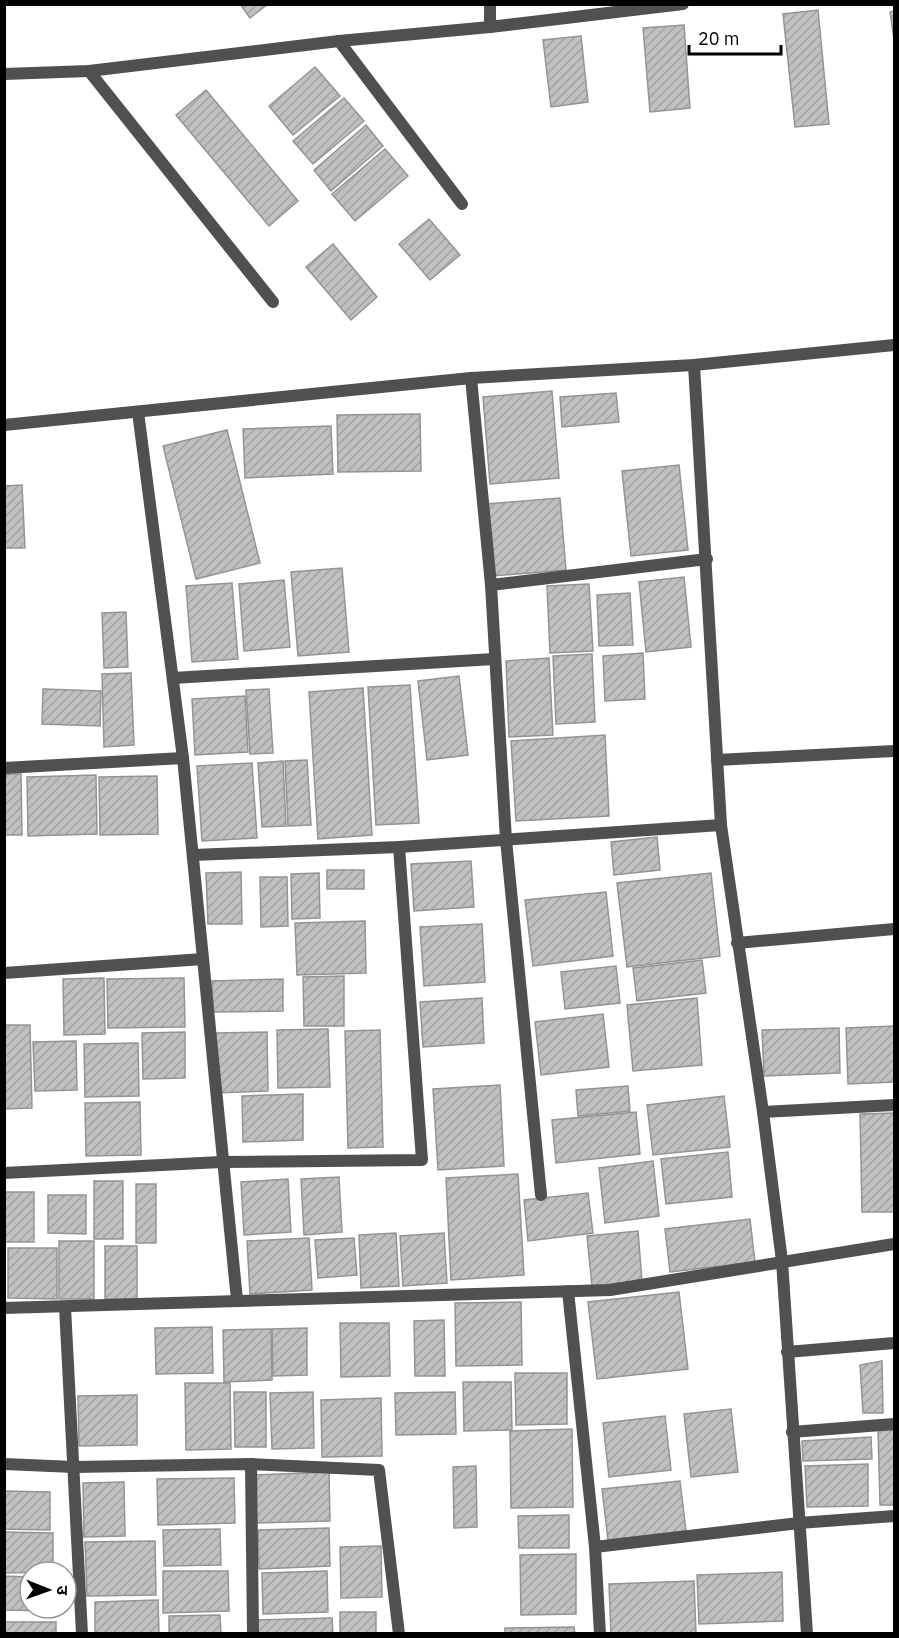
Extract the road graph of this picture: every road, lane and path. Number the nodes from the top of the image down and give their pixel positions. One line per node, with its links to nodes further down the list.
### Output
1 (490, 4): 3 (street)
2 (683, 4): 3 (street)
3 (490, 27): 4 (street)
4 (339, 40): 5 (street); 7 (street)
5 (89, 71): 6 (street); 8 (street)
6 (4, 74)
7 (462, 204)
8 (273, 302)
9 (894, 345): 10 (street)
10 (694, 365): 11 (street); 14 (street)
11 (471, 378): 12 (street); 15 (street)
12 (138, 412): 13 (street); 17 (street)
13 (4, 425)
14 (707, 559): 15 (street); 20 (street)
15 (491, 585): 16 (street)
16 (494, 659): 17 (street); 23 (street)
17 (173, 678): 19 (street)
18 (894, 751): 20 (street)
19 (183, 758): 21 (street); 25 (street)
20 (717, 760): 22 (street)
21 (4, 768)
22 (721, 825): 23 (street); 27 (street)
23 (506, 840): 24 (street); 34 (street)
24 (399, 847): 25 (street); 32 (street)
25 (193, 855): 28 (street)
26 (894, 930): 27 (street)
27 (737, 944): 31 (street)
28 (202, 959): 29 (street); 32 (street)
29 (4, 973)
30 (894, 1105): 31 (street)
31 (763, 1112): 36 (street)
32 (221, 1162): 33 (street); 38 (street)
33 (4, 1173)
34 (542, 1195)
35 (894, 1244): 36 (street)
36 (782, 1261): 37 (street); 42 (street)
37 (568, 1291): 38 (street); 50 (street)
38 (237, 1300): 39 (street)
39 (65, 1307): 40 (street); 47 (street)
40 (4, 1308)
41 (894, 1343): 42 (street)
42 (786, 1352): 44 (street)
43 (894, 1424): 44 (street)
44 (792, 1432): 49 (street)
45 (4, 1464): 47 (street)
46 (252, 1464): 47 (street); 52 (street); 53 (street)
47 (74, 1467): 51 (street)
48 (894, 1516): 49 (street)
49 (799, 1523): 50 (street); 55 (street)
50 (595, 1547): 54 (street)
51 (82, 1634)
52 (253, 1634)
53 (399, 1634)
54 (600, 1634)
55 (807, 1634)

